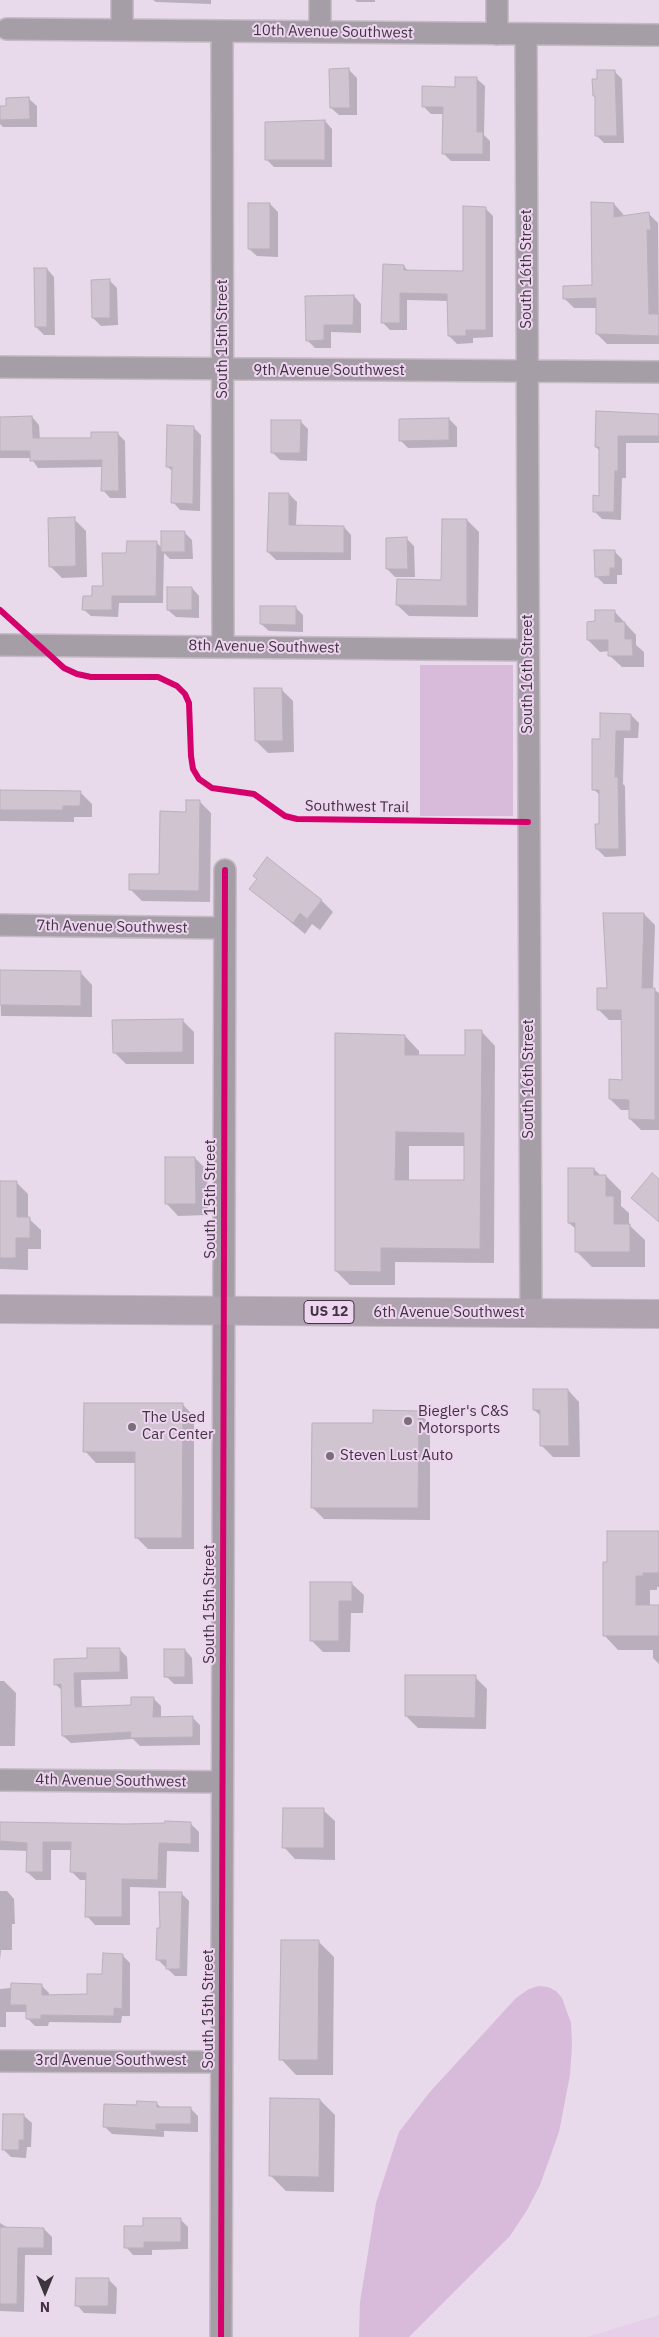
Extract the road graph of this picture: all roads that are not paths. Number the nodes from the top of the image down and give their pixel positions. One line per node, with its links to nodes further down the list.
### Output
1 (122, 0): 5 (street)
2 (320, 0): 7 (street)
3 (497, 0): 8 (street)
4 (7, 29): 5 (street, 10th Avenue Southwest)
5 (122, 30): 6 (street, 10th Avenue Southwest)
6 (222, 31): 7 (street, 10th Avenue Southwest); 12 (street, South 15th Street)
7 (320, 31): 8 (street, 10th Avenue Southwest)
8 (497, 34): 9 (street, 10th Avenue Southwest)
9 (526, 35): 10 (street, 10th Avenue Southwest); 13 (street, South 16th Street)
10 (659, 35)
11 (0, 367): 12 (street, 9th Avenue Southwest)
12 (223, 370): 13 (street, 9th Avenue Southwest); 16 (street, South 15th Street)
13 (527, 371): 14 (street, 9th Avenue Southwest); 17 (street, South 16th Street)
14 (659, 372)
15 (0, 645): 16 (street, 8th Avenue Southwest)
16 (223, 647): 17 (street, 8th Avenue Southwest)
17 (528, 650): 23 (street, South 16th Street)
18 (224, 870): 20 (street, South 15th Street)
19 (0, 926): 20 (street, 7th Avenue Southwest)
20 (224, 928): 22 (street, South 15th Street)
21 (0, 1310): 22 (highway, 6th Avenue Southwest / US 12)
22 (223, 1312): 23 (highway, 6th Avenue Southwest / US 12); 26 (street, South 15th Street)
23 (531, 1314): 24 (highway, 6th Avenue Southwest / US 12)
24 (659, 1314)
25 (0, 1780): 26 (street, 4th Avenue Southwest)
26 (222, 1782): 28 (street, South 15th Street)
27 (0, 2061): 28 (street, 3rd Avenue Southwest)
28 (221, 2062): 29 (street, South 15th Street)
29 (221, 2337)

